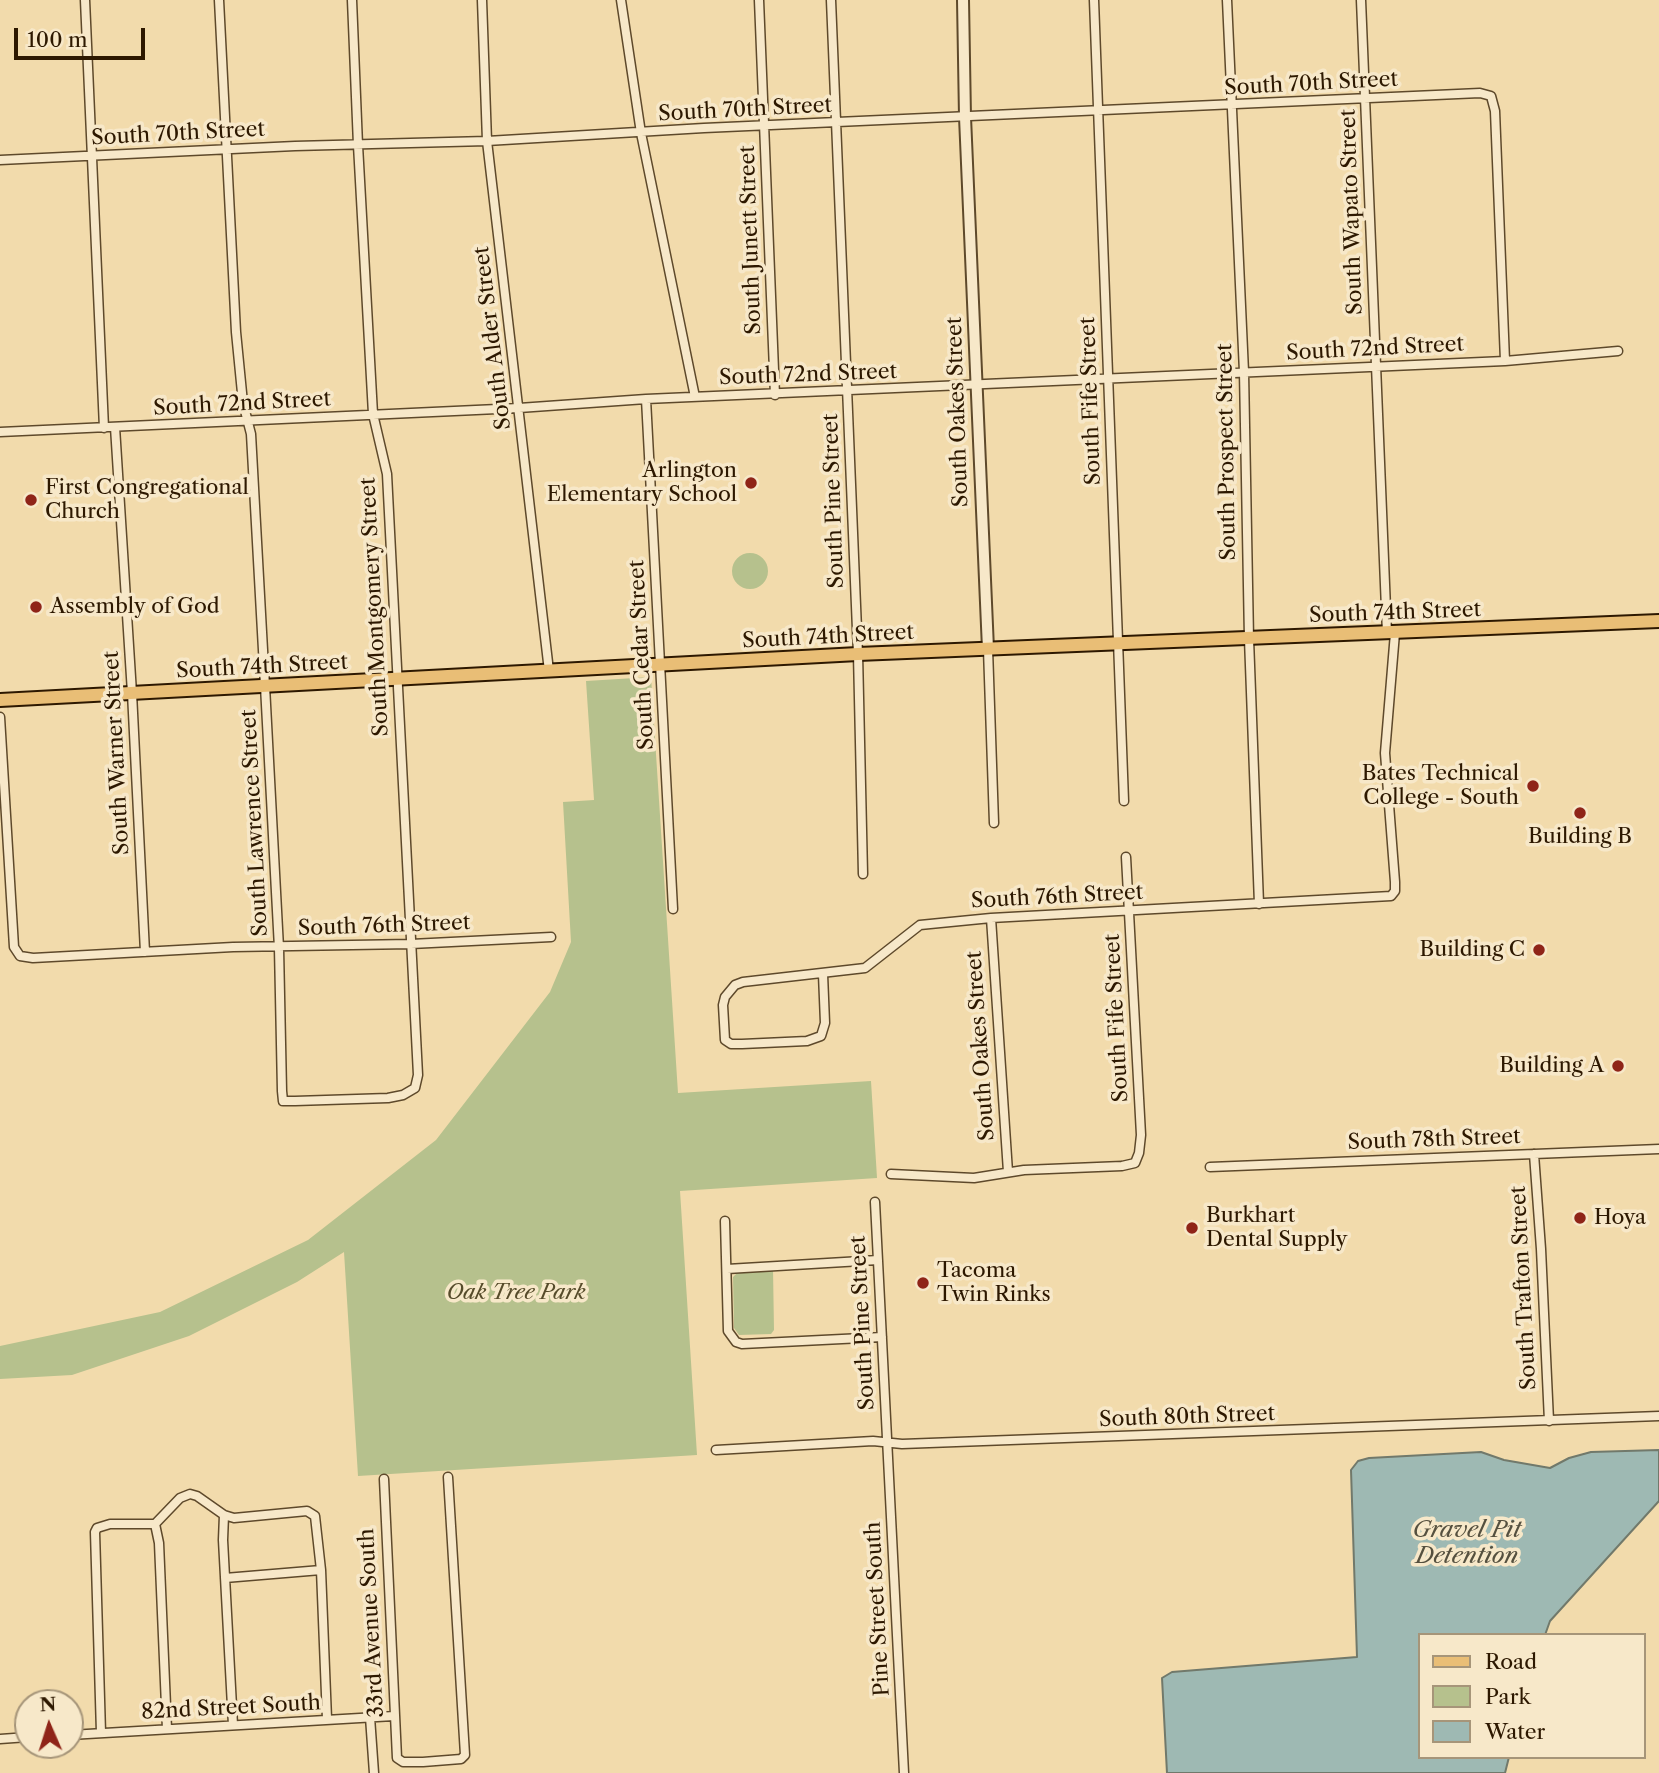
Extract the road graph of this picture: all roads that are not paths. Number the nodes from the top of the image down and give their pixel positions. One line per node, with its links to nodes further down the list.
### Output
1 (85, 0): 22 (street)
2 (219, 0): 21 (street, South Lawrence Street)
3 (352, 0): 20 (street, South Montgomery Street)
4 (482, 0): 19 (street, South Alder Street)
5 (621, 0): 18 (street)
6 (759, 0): 17 (street, South Junett Street)
7 (831, 0): 16 (street, South Pine Street)
8 (963, 0): 15 (street, South Oakes Street)
9 (1094, 0): 14 (street, South Fife Street)
10 (1227, 0): 13 (street, South Prospect Street)
11 (1361, 0): 12 (street, South Wapato Street)
12 (1366, 99): 13 (street, South 70th Street); 25 (street, South 70th Street); 26 (street, South Wapato Street)
13 (1231, 105): 14 (street, South 70th Street); 27 (street, South Prospect Street)
14 (1097, 111): 15 (street, South 70th Street); 28 (street, South Fife Street)
15 (965, 117): 16 (street, South 70th Street); 29 (street, South Oakes Street)
16 (835, 122): 17 (street, South 70th Street); 30 (street, South Pine Street)
17 (764, 125): 18 (street, South 70th Street); 31 (street, South Junett Street)
18 (641, 133): 19 (street, South 70th Street); 32 (street)
19 (487, 141): 20 (street, South 70th Street); 34 (street, South Alder Street)
20 (358, 145): 21 (street, South 70th Street); 35 (street, South Montgomery Street)
21 (226, 149): 22 (street, South 70th Street); 36 (street, South Lawrence Street)
22 (92, 156): 23 (street, South 70th Street); 38 (street)
23 (0, 160)
24 (1618, 351): 25 (street, South 72nd Street)
25 (1505, 360): 26 (street, South 72nd Street)
26 (1375, 366): 27 (street, South 72nd Street); 41 (street, South Wapato Street)
27 (1244, 372): 28 (street, South 72nd Street); 42 (street, South Prospect Street)
28 (1107, 379): 29 (street, South 72nd Street); 43 (street, South Fife Street)
29 (976, 386): 30 (street, South 72nd Street); 44 (street, South Oakes Street)
30 (847, 392): 31 (street, South 72nd Street); 45 (street, South Pine Street)
31 (775, 395): 32 (street, South 72nd Street)
32 (695, 397): 33 (street, South 72nd Street)
33 (646, 399): 34 (street, South 72nd Street); 46 (street, South Cedar Street)
34 (519, 408): 35 (street, South 72nd Street); 47 (street, South Alder Street)
35 (373, 414): 36 (street, South 72nd Street); 48 (street, South Montgomery Street)
36 (248, 421): 37 (street, South 72nd Street); 49 (street, South Lawrence Street)
37 (115, 427): 38 (street, South 72nd Street); 50 (street, South Warner Street)
38 (104, 428): 39 (street, South 72nd Street)
39 (0, 432)
40 (1659, 621): 41 (main road, South 74th Street)
41 (1391, 633): 42 (main road, South 74th Street); 57 (street, South Wapato Street)
42 (1250, 639): 43 (main road, South 74th Street); 58 (street, South Prospect Street)
43 (1118, 644): 44 (main road, South 74th Street); 53 (street, South Fife Street)
44 (988, 649): 45 (main road, South 74th Street); 54 (street, South Oakes Street)
45 (858, 654): 46 (main road, South 74th Street); 56 (street, South Pine Street)
46 (660, 664): 47 (main road, South 74th Street); 59 (street, South Cedar Street)
47 (549, 671): 48 (main road, South 74th Street)
48 (397, 680): 49 (main road, South 74th Street); 63 (street, South Montgomery Street)
49 (265, 687): 50 (main road, South 74th Street); 64 (street, South Lawrence Street)
50 (132, 694): 51 (main road, South 74th Street); 65 (street, South Warner Street)
51 (0, 700)
52 (0, 717): 65 (street, South 76th Street)
53 (1124, 801)
54 (994, 823)
55 (1126, 857): 60 (street, South Fife Street)
56 (863, 874)
57 (1395, 891): 58 (street, South 76th Street)
58 (1259, 904): 60 (street, South 76th Street)
59 (673, 909)
60 (1129, 910): 61 (street, South 76th Street); 71 (street, South Fife Street)
61 (991, 918): 66 (street, South 76th Street); 71 (street, South Oakes Street)
62 (551, 937): 63 (street, South 76th Street)
63 (411, 944): 64 (street, South 76th Street); 67 (street, South Montgomery Street)
64 (279, 948): 65 (street, South 76th Street); 67 (street, South Lawrence Street)
65 (145, 952)
66 (823, 974): 66 (street, South 76th Street)
67 (283, 1101)
68 (1659, 1149): 69 (street, South 78th Street)
69 (1534, 1154): 70 (street, South 78th Street); 79 (street, South Trafton Street)
70 (1210, 1167)
71 (1009, 1172): 72 (street)
72 (891, 1174)
73 (875, 1202): 75 (street, South Pine Street)
74 (725, 1221): 76 (street)
75 (878, 1260): 76 (street); 77 (street, South Pine Street)
76 (727, 1269): 77 (street)
77 (882, 1337): 80 (street, South Pine Street)
78 (1659, 1416): 79 (street, South 80th Street)
79 (1549, 1421): 80 (street, South 80th Street)
80 (886, 1443): 81 (street, South 80th Street); 96 (street, Pine Street South)
81 (716, 1450)
82 (447, 1477): 88 (street, 33rd Avenue South)
83 (383, 1479): 88 (street, 33rd Avenue South)
84 (224, 1515): 85 (street); 86 (street); 87 (street)
85 (155, 1524): 92 (street); 93 (street)
86 (321, 1570): 87 (street); 90 (street)
87 (225, 1578): 91 (street)
88 (394, 1716): 89 (street, 82nd Street South)
89 (370, 1717): 90 (street, 82nd Street South); 95 (street, 33rd Avenue South)
90 (327, 1719): 91 (street, 82nd Street South)
91 (233, 1725): 92 (street, 82nd Street South)
92 (167, 1729): 93 (street, 82nd Street South)
93 (101, 1733): 94 (street, 82nd Street South)
94 (84, 1734)
95 (374, 1773)
96 (904, 1773)

